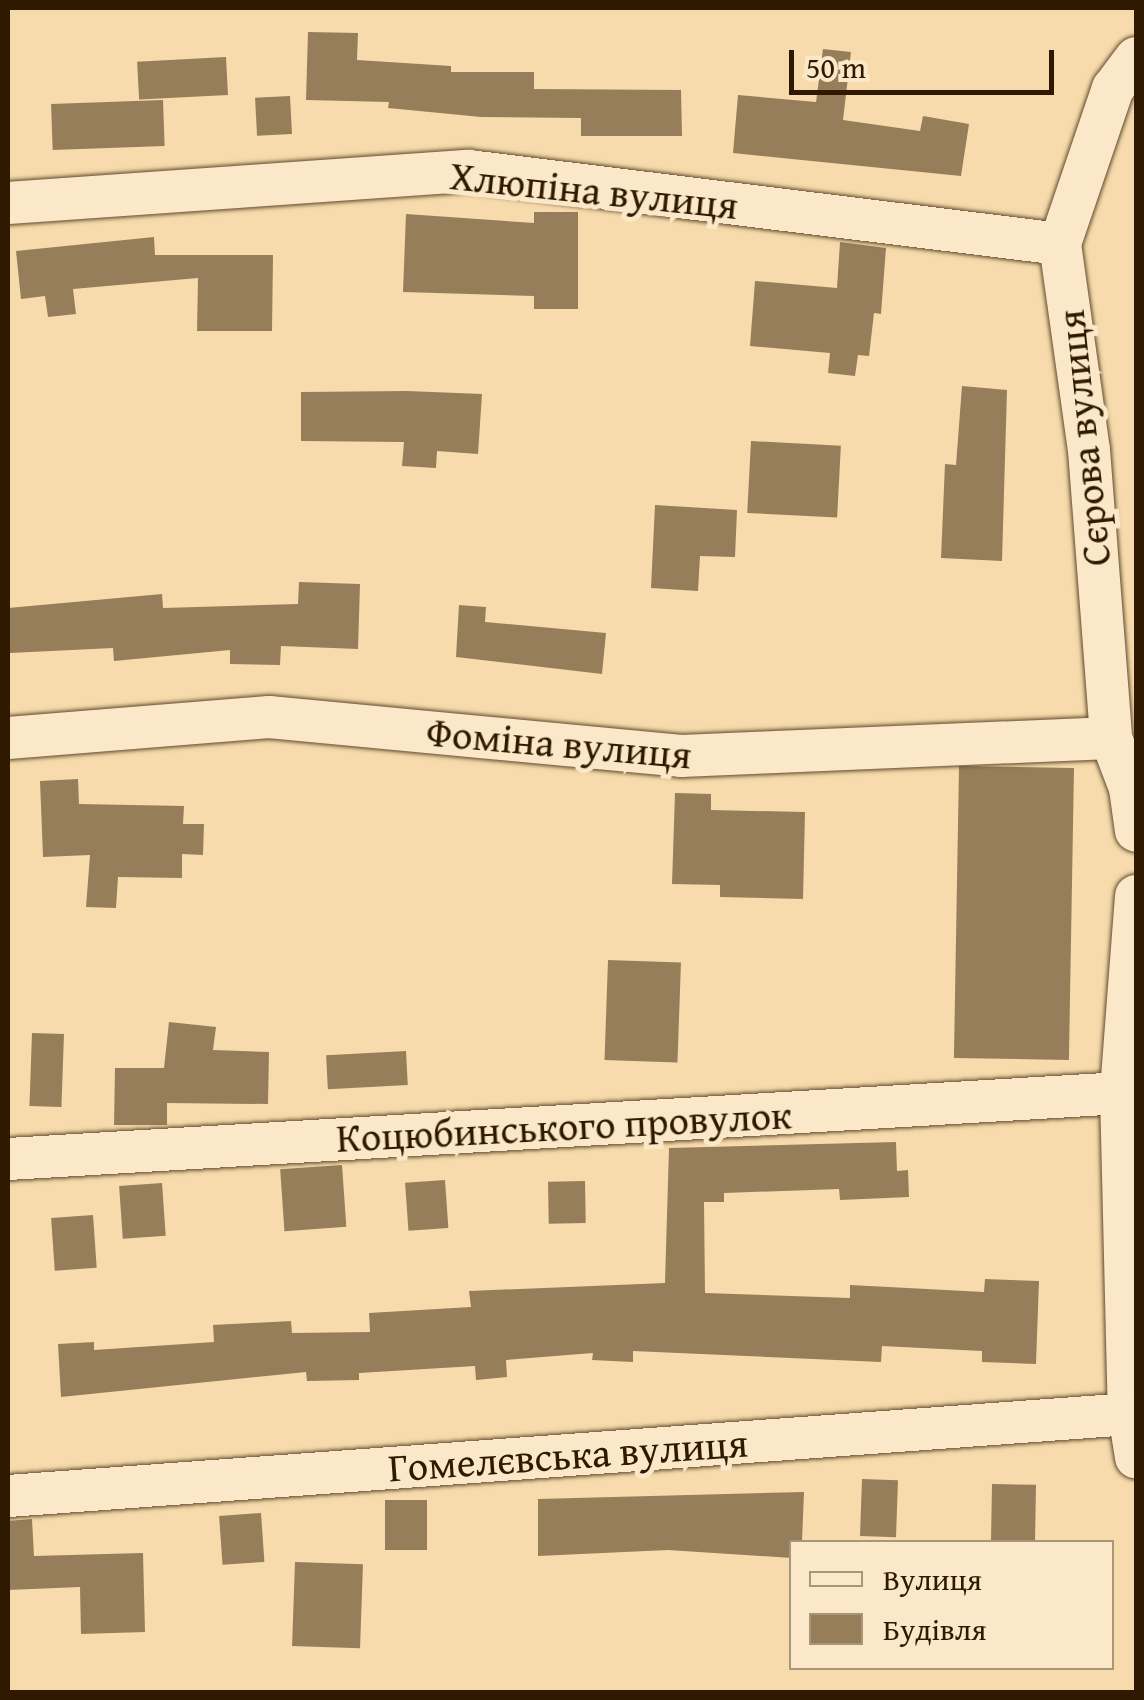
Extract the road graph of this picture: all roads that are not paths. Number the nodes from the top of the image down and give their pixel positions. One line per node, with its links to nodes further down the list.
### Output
1 (1136, 58): 3 (street, Сєрова вулиця)
2 (8, 204): 3 (street, Хлюпіна вулиця)
3 (1060, 244): 5 (street, Сєрова вулиця)
4 (8, 738): 5 (street, Фоміна вулиця)
5 (1111, 738): 6 (street, Сєрова вулиця)
6 (1136, 831)
7 (1136, 896): 8 (street)
8 (1122, 1093): 9 (street, Коцюбинського провулок); 10 (street)
9 (8, 1159)
10 (1129, 1414): 11 (street); 12 (street, Гомелєвська вулиця)
11 (1136, 1457)
12 (8, 1496)

